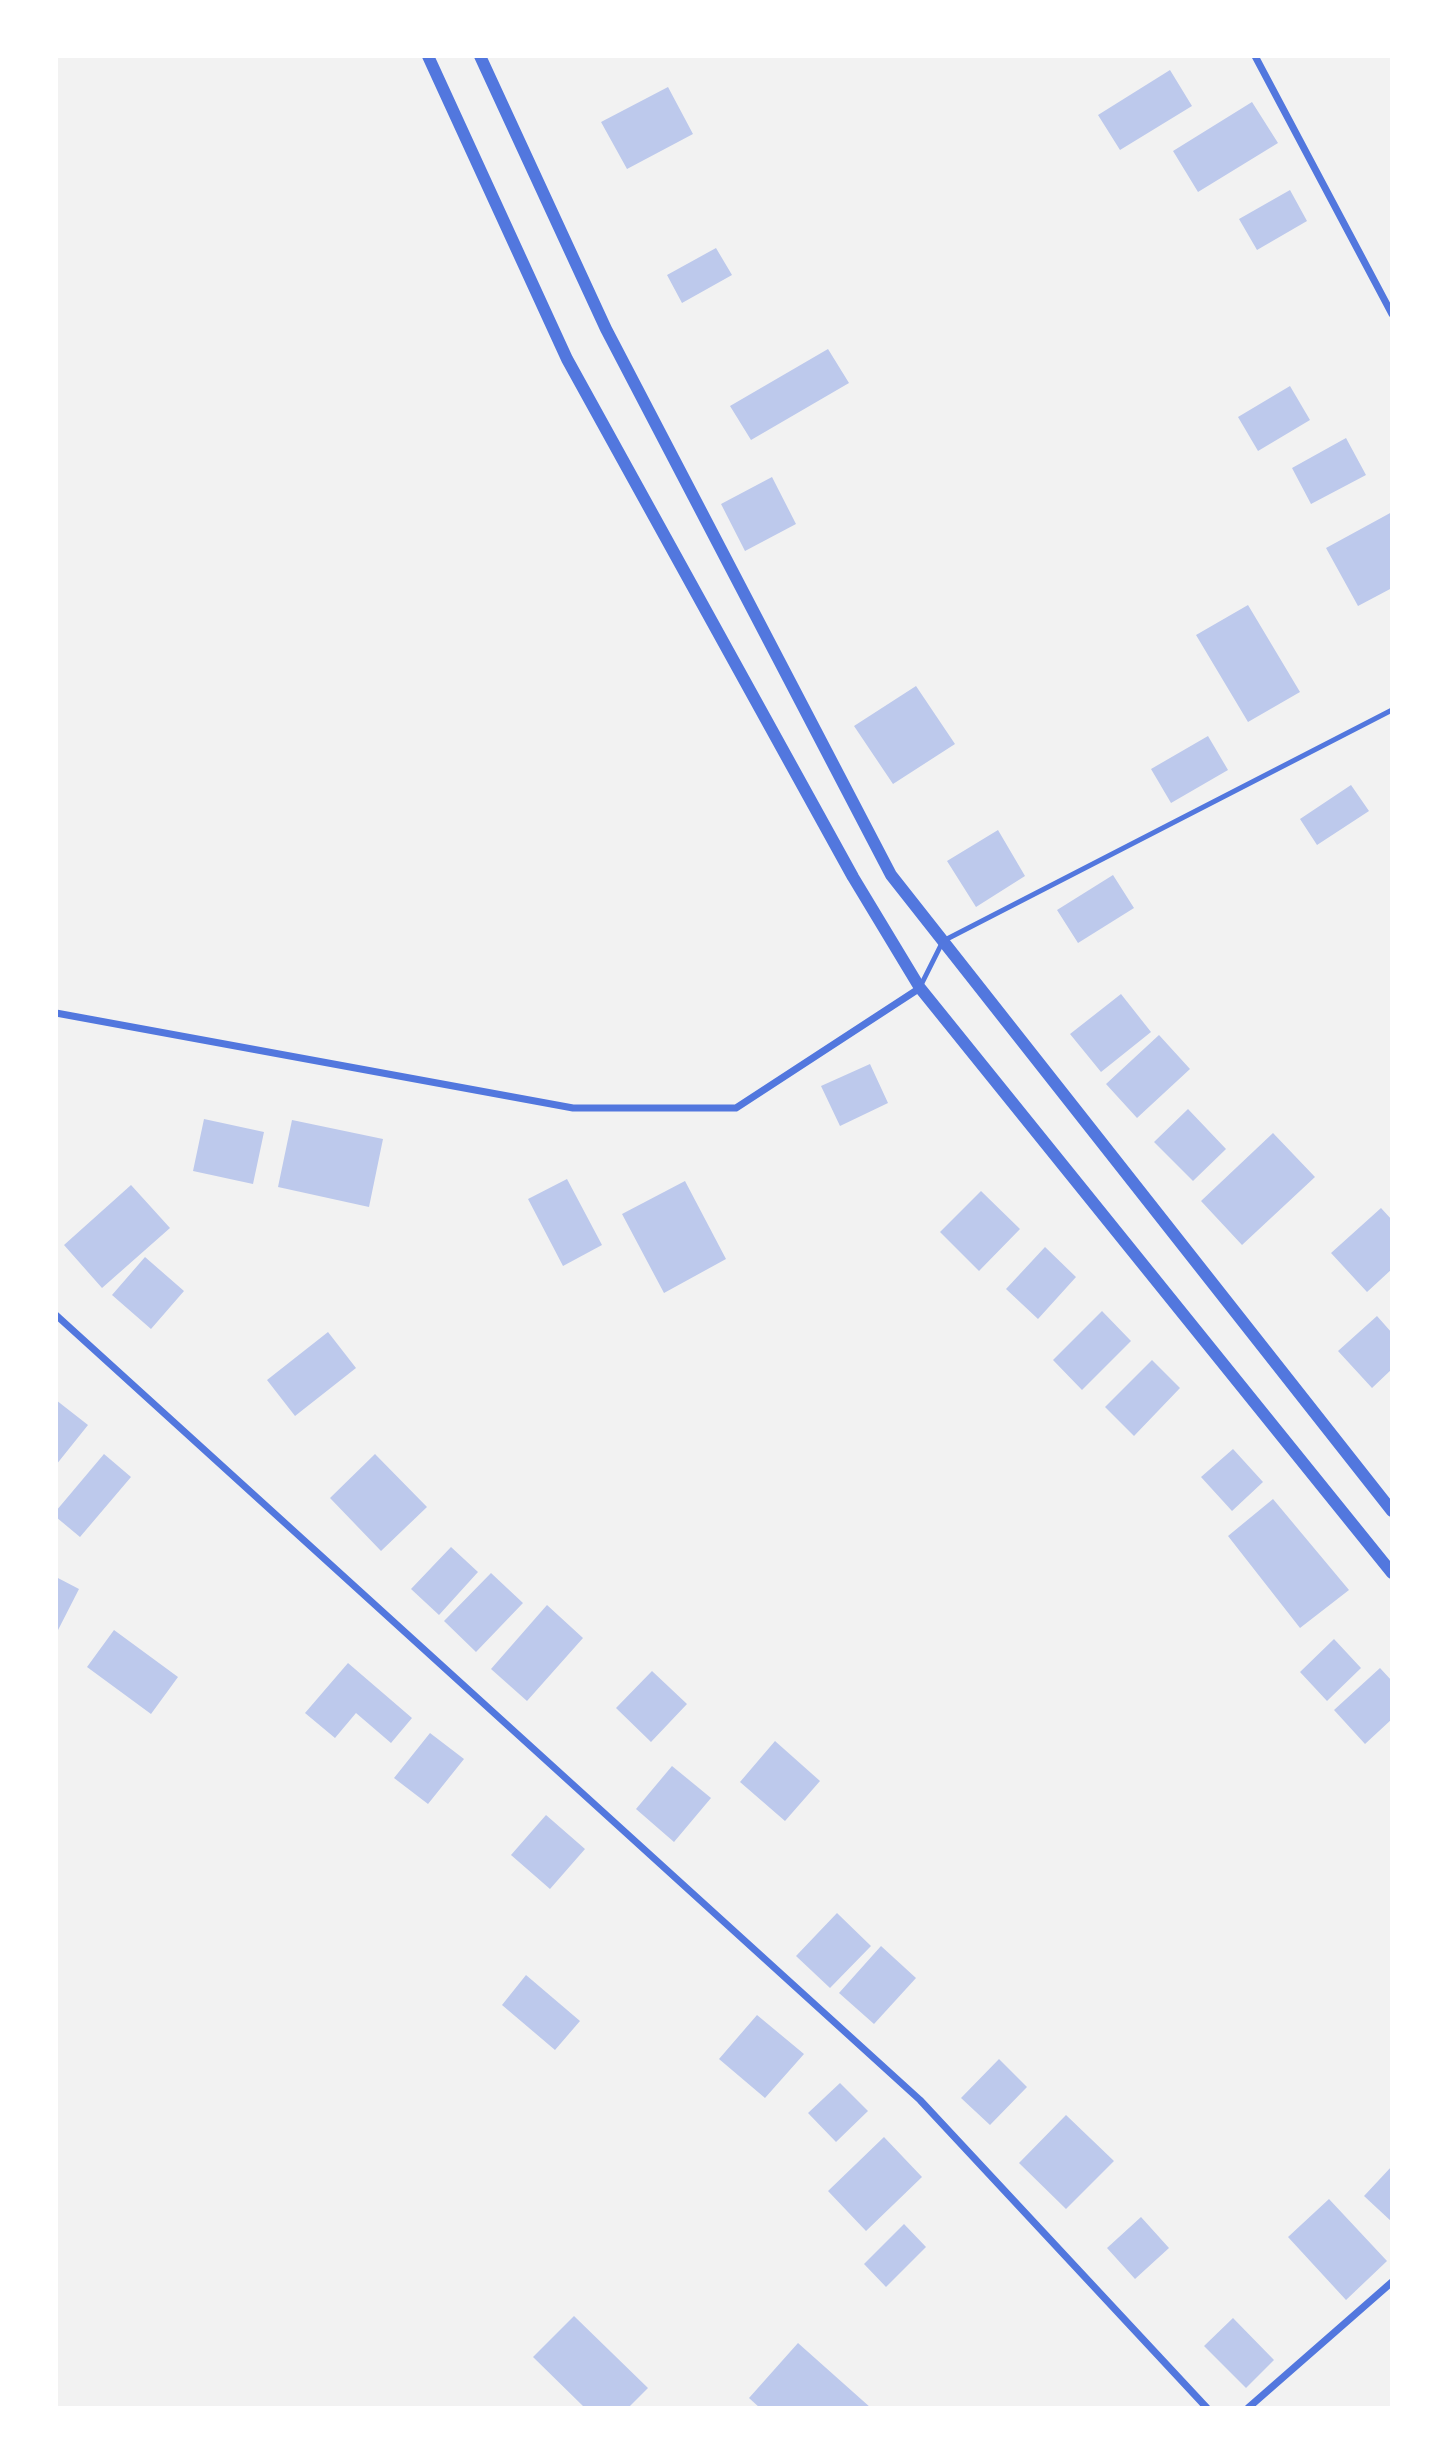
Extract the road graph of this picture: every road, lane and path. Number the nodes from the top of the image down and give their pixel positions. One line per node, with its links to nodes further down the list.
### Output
1 (428, 56): 7 (street)
2 (480, 56): 6 (street)
3 (1255, 56): 4 (street)
4 (1392, 314)
5 (1392, 710): 6 (lane)
6 (943, 941): 7 (lane); 10 (street)
7 (920, 988): 8 (street); 11 (street)
8 (56, 1013)
9 (56, 1315): 13 (street)
10 (1392, 1511)
11 (1392, 1573)
12 (1392, 2282): 14 (street)
13 (1207, 2408)
14 (1248, 2408)

